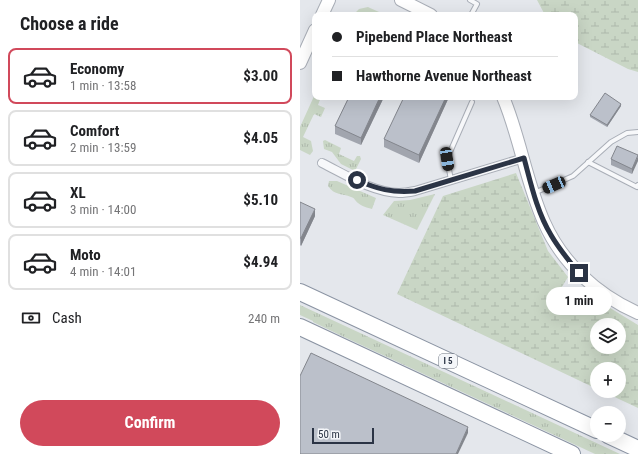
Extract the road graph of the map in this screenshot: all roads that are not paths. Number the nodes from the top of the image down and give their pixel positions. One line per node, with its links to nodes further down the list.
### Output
1 (329, 0): 5 (main road)
2 (401, 0): 6 (main road)
3 (470, 0): 4 (lane)
4 (478, 2): 7 (lane)
5 (323, 12)
6 (425, 12)
7 (473, 12)
8 (312, 37): 9 (main road)
9 (300, 63)
10 (504, 100): 13 (main road)
11 (472, 102): 16 (lane)
12 (638, 132): 14 (lane)
13 (524, 158): 16 (street); 18 (main road)
14 (588, 162): 17 (lane); 18 (lane)
15 (322, 163): 16 (street)
16 (451, 180)
17 (638, 185)
18 (534, 194): 20 (main road)
19 (300, 292): 22 (highway, I 5)
20 (638, 313)
21 (300, 327): 25 (highway)
22 (590, 427)
23 (623, 442): 24 (highway)
24 (638, 449)
25 (572, 454)

